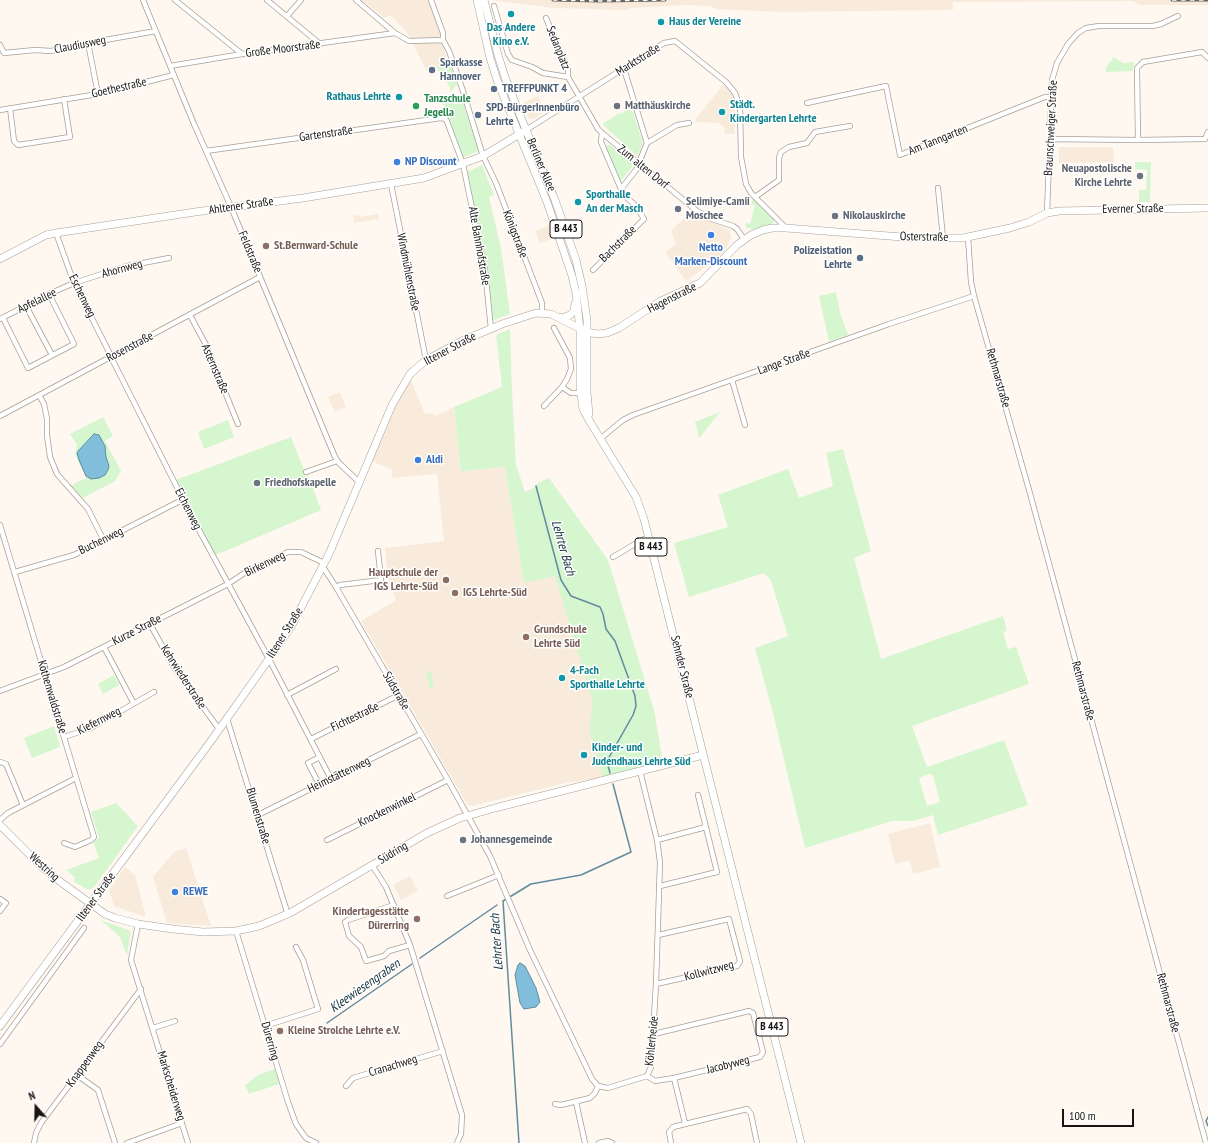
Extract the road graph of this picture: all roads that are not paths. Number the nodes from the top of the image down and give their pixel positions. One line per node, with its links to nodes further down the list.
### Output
1 (143, 0): 13 (street, Feldstraße)
2 (175, 0): 19 (street)
3 (267, 0): 10 (street)
4 (301, 0): 10 (street)
5 (356, 0): 14 (street)
6 (431, 0): 15 (street, Königstraße)
7 (476, 0): 38 (street, Berliner Allee / B 443)
8 (484, 0): 35 (street, Berliner Allee / B 443)
9 (494, 6): 24 (street, Sedanplatz)
10 (287, 16): 17 (street)
11 (1178, 16): 27 (street, Braunschweiger Straße)
12 (546, 18): 24 (street, Sedanplatz)
13 (156, 31): 16 (street, Claudiusweg); 21 (street, Feldstraße)
14 (395, 33): 15 (street); 17 (street, Große Moorstraße)
15 (443, 40): 43 (street, Königstraße)
16 (88, 43): 18 (street, Claudiusweg); 25 (street)
17 (320, 44): 19 (street, Große Moorstraße)
18 (0, 45)
19 (242, 54): 21 (street, Große Moorstraße)
20 (1208, 58): 40 (street)
21 (170, 66): 23 (street, Feldstraße)
22 (624, 69): 26 (street, Marktstraße); 41 (street); 49 (street, Marktstraße)
23 (174, 75): 25 (street, Goethestraße); 42 (street, Feldstraße)
24 (568, 77): 26 (street, Sedanplatz)
25 (98, 94): 28 (street, Goethestraße)
26 (579, 96): 35 (street, Marktstraße); 37 (street, Sedanplatz)
27 (1051, 97): 29 (street, Am Tanngarten); 39 (street, Braunschweiger Straße)
28 (64, 99): 30 (street, Goethestraße); 30 (street)
29 (807, 103)
30 (10, 108): 31 (street, Goethestraße)
31 (0, 110)
32 (446, 119): 42 (street, Gartenstraße); 45 (street, Alte Bahnhofstraße)
33 (689, 123): 41 (street)
34 (850, 126): 49 (street)
35 (526, 130): 38 (street, Marktstraße); 75 (street, Berliner Allee / B 443)
36 (1208, 132): 40 (street)
37 (602, 133): 44 (street, Zum alten Dorf); 48 (street)
38 (519, 134): 43 (street, Marktstraße); 64 (street, Berliner Allee / B 443)
39 (1050, 139): 40 (street); 53 (street, Braunschweiger Straße)
40 (1138, 140)
41 (647, 143): 44 (street)
42 (206, 151): 50 (street, Feldstraße)
43 (483, 156): 45 (street, Ahltener Straße); 68 (street, Königstraße)
44 (638, 163): 48 (street); 58 (street, Zum alten Dorf)
45 (462, 164): 46 (street, Ahltener Straße); 73 (street, Alte Bahnhofstraße)
46 (391, 184): 50 (street, Ahltener Straße); 78 (street, Windmühlenstraße)
47 (938, 188): 57 (street)
48 (621, 189): 61 (street, Bachstraße)
49 (755, 197): 54 (street, Marktstraße)
50 (230, 208): 55 (street, Ahltener Straße); 62 (street, Feldstraße)
51 (1208, 208): 52 (street, Everner Straße)
52 (1059, 211): 53 (street, Osterstraße)
53 (1047, 213): 56 (street, Osterstraße)
54 (786, 228): 57 (street, Osterstraße); 58 (street, Osterstraße)
55 (56, 233): 60 (street, Ahltener Straße); 63 (street, Eschenweg)
56 (968, 237): 57 (street, Osterstraße); 66 (street, Rethmarstraße)
57 (943, 238)
58 (744, 239): 75 (street, Hagenstraße)
59 (170, 258): 63 (street, Ahornweg)
60 (0, 259)
61 (593, 270)
62 (260, 277): 69 (street, Rosenstraße); 88 (street, Feldstraße)
63 (74, 283): 65 (street, Apfelallee); 77 (street, Eschenweg)
64 (576, 293): 70 (street); 74 (street, Berliner Allee / B 443)
65 (49, 294): 67 (street, Apfelallee); 76 (street)
66 (974, 296): 79 (street, Lange Straße); 181 (street, Rethmarstraße)
67 (26, 306): 71 (street, Apfelallee); 76 (street)
68 (542, 313): 70 (street, Iltener Straße); 73 (street, Iltener Straße)
69 (190, 315): 77 (street, Rosenstraße); 85 (street, Asternstraße)
70 (558, 317): 74 (street, Iltener Straße)
71 (1, 318): 76 (street)
72 (554, 328): 80 (street)
73 (491, 329): 78 (street, Iltener Straße)
74 (580, 330): 75 (street, Iltener Straße); 81 (street, Sehnder Straße / B 443)
75 (587, 332): 81 (street, Sehnder Straße / B 443)
76 (52, 355)
77 (110, 357): 82 (street, Rosenstraße); 91 (street, Eichenweg)
78 (426, 360): 90 (street, Iltener Straße)
79 (732, 380): 86 (street); 87 (street, Lange Straße)
80 (562, 387): 81 (street); 83 (street)
81 (583, 393): 87 (street, Sehnder Straße / B 443)
82 (39, 395): 84 (street, Rosenstraße); 94 (street)
83 (544, 406)
84 (0, 416)
85 (238, 424)
86 (745, 425)
87 (598, 436): 93 (street, Sehnder Straße / B 443)
88 (337, 461): 89 (street); 90 (street, Feldstraße)
89 (306, 472)
90 (359, 482): 97 (street, Iltener Straße)
91 (184, 499): 94 (street, Buchenweg); 99 (street, Eichenweg)
92 (0, 526): 98 (street, Köthenwaldstraße)
93 (649, 538): 96 (street); 116 (street, Sehnder Straße / B 443)
94 (104, 541): 98 (street, Buchenweg)
95 (378, 551): 100 (street)
96 (613, 557)
97 (324, 565): 99 (street, Birkenweg); 100 (street, Südstraße); 103 (street, Iltener Straße)
98 (15, 572): 105 (street, Köthenwaldstraße)
99 (228, 584): 101 (street, Kurze Straße); 103 (street, Eichenweg)
100 (336, 587): 109 (street, Südstraße)
101 (150, 624): 102 (street, Kurze Straße); 112 (street, Kehrwiederstraße)
102 (104, 647): 105 (street, Kurze Straße); 110 (street, Kiefernweg)
103 (269, 659): 108 (street, Eichenweg); 111 (street, Iltener Straße)
104 (336, 669): 108 (street)
105 (44, 674): 106 (street, Kurze Straße); 114 (street, Köthenwaldstraße)
106 (0, 691)
107 (154, 692): 110 (street, Kiefernweg)
108 (288, 694): 115 (street, Eichenweg)
109 (399, 695): 113 (street, Südstraße); 115 (street, Fichtestraße)
110 (133, 702): 114 (street, Kiefernweg)
111 (227, 719): 112 (street, Iltener Straße); 126 (street, Blumenstraße)
112 (219, 729): 139 (street, Iltener Straße)
113 (421, 734): 121 (street, Heimstättenweg); 122 (street, Südstraße)
114 (64, 737): 120 (street, Köthenwaldstraße)
115 (311, 739): 117 (street, Eichenweg)
116 (703, 755): 119 (street, Südring); 180 (street, Sehnder Straße / B 443)
117 (320, 757): 121 (street, Eichenweg); 123 (street)
118 (0, 762): 125 (street)
119 (640, 771): 127 (street, Südring); 132 (street, Köhlerheide)
120 (76, 778): 125 (street); 133 (street, Köthenwaldstraße)
121 (331, 779): 123 (street, Heimstättenweg)
122 (448, 780): 127 (street, Südstraße); 131 (street, Knockenwinkel)
123 (319, 784): 126 (street, Heimstättenweg)
124 (698, 795): 130 (street)
125 (23, 805): 128 (street)
126 (258, 815): 142 (street, Blumenstraße)
127 (468, 815): 134 (street, Südring); 135 (street)
128 (0, 820)
129 (0, 825): 139 (street, Westring)
130 (706, 827): 132 (street); 136 (street)
131 (326, 840)
132 (657, 840): 136 (street, Köhlerheide)
133 (64, 843)
134 (372, 865): 140 (street); 142 (street, Südring)
135 (499, 875): 137 (street); 162 (street)
136 (660, 886): 146 (street, Köhlerheide)
137 (447, 896)
138 (0, 899): 141 (street)
139 (91, 904): 143 (street, Südring); 152 (street, Iltener Straße)
140 (394, 905): 147 (street); 147 (street)
141 (0, 911)
142 (288, 915): 145 (street, Südring)
143 (138, 924): 145 (street, Südring); 150 (street, Markscheiderweg)
144 (84, 928): 156 (street, Iltener Straße)
145 (236, 931): 153 (street, Dürerring)
146 (658, 935): 149 (street, Köhlerheide); 149 (street, Kollwitzweg)
147 (410, 945): 157 (street)
148 (296, 947): 153 (street)
149 (656, 984): 155 (street, Köhlerheide)
150 (141, 989): 154 (street, Markscheiderweg); 158 (street, Knappenweg)
151 (175, 1021): 154 (street)
152 (0, 1026)
153 (265, 1026): 167 (street, Dürerring)
154 (153, 1028): 165 (street, Markscheiderweg)
155 (654, 1034): 159 (street, Köhlerheide); 160 (street, Jacobyweg)
156 (0, 1044)
157 (443, 1051): 161 (street, Cranachweg); 168 (street)
158 (77, 1075): 169 (street, Knappenweg); 170 (street)
159 (647, 1076): 160 (street, Jacobyweg); 162 (street, Köhlerheide)
160 (674, 1078): 166 (street)
161 (346, 1086)
162 (598, 1086): 163 (street)
163 (576, 1102): 164 (street); 175 (street)
164 (555, 1104)
165 (182, 1123): 171 (street); 172 (street, Markscheiderweg)
166 (685, 1123): 178 (street); 179 (street)
167 (306, 1138): 173 (street); 174 (street)
168 (459, 1142)
169 (34, 1143)
170 (115, 1143)
171 (128, 1143)
172 (188, 1143)
173 (302, 1143)
174 (316, 1143)
175 (584, 1143)
176 (599, 1143): 177 (street)
177 (612, 1143)
178 (671, 1143)
179 (757, 1143)
180 (801, 1143)
181 (1206, 1143)

